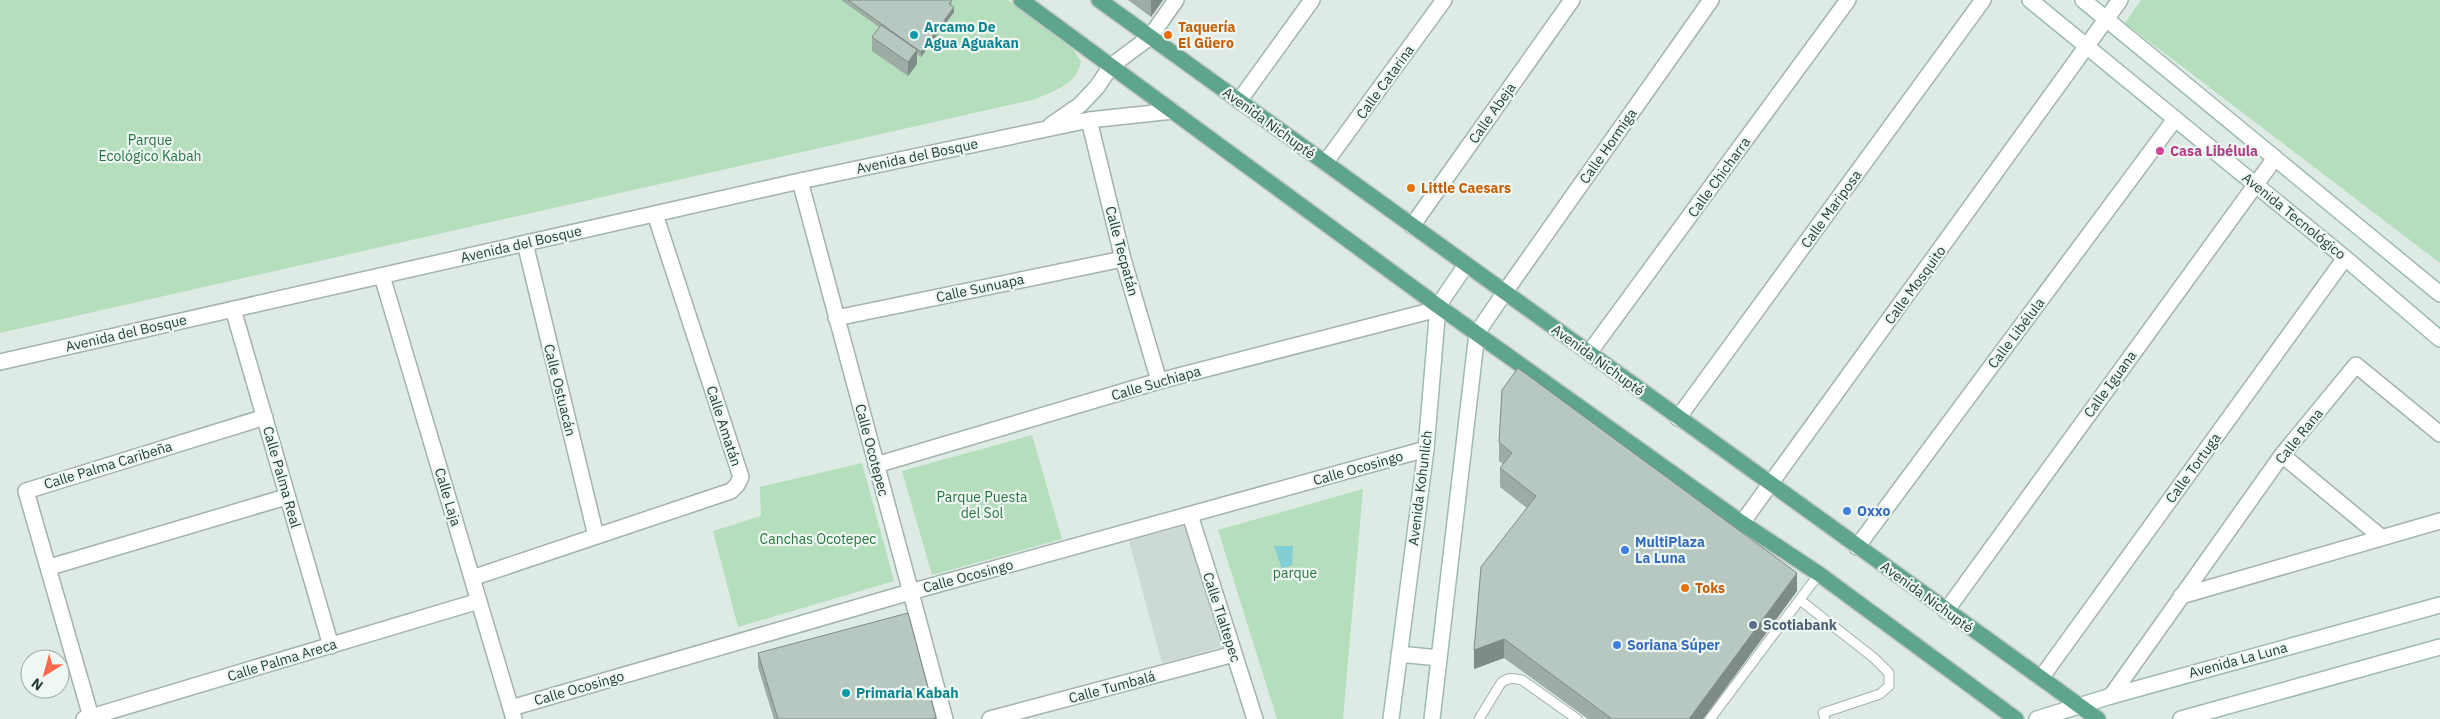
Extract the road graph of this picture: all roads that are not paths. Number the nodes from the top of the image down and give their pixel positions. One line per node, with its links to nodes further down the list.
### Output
1 (1021, 0): 16 (main road)
2 (1099, 0): 14 (main road, Avenida Nichupté)
3 (1176, 0): 14 (street, Avenida del Bosque)
4 (1312, 0): 17 (street)
5 (1444, 0): 23 (street, Calle Catarina)
6 (1572, 0): 27 (street, Calle Abeja)
7 (1711, 0): 33 (street, Calle Hormiga)
8 (1848, 0): 40 (street, Calle Chicharra)
9 (1983, 0): 44 (street, Calle Mariposa)
10 (2030, 0): 15 (street, Avenida Tecnológico)
11 (2083, 0): 13 (street)
12 (2120, 0): 13 (street, Calle Mosquito)
13 (2107, 19): 15 (street, Calle Mosquito); 22 (street)
14 (1150, 37): 16 (street, Avenida del Bosque); 17 (main road, Avenida Nichupté)
15 (2087, 47): 19 (street, Avenida Tecnológico); 49 (street, Calle Mosquito)
16 (1111, 66): 18 (main road); 21 (street, Avenida del Bosque)
17 (1239, 101): 23 (main road, Avenida Nichupté)
18 (1173, 111): 20 (street, Avenida del Bosque); 35 (main road)
19 (2175, 119): 25 (street, Avenida Tecnológico); 56 (street, Calle Libélula)
20 (1089, 120): 21 (street, Avenida del Bosque); 30 (street, Calle Tecpatán)
21 (1044, 130): 24 (street, Avenida del Bosque)
22 (2275, 158): 25 (street, Calle Iguana); 34 (street)
23 (1325, 163): 27 (main road, Avenida Nichupté)
24 (800, 181): 26 (street, Avenida del Bosque); 37 (street, Calle Ocotepec)
25 (2254, 184): 29 (street, Avenida Tecnológico); 65 (street, Calle Iguana)
26 (655, 214): 28 (street, Avenida del Bosque); 54 (street, Calle Amatán)
27 (1412, 226): 31 (main road, Avenida Nichupté)
28 (524, 243): 32 (street, Avenida del Bosque); 54 (street, Calle Ostuacán)
29 (2345, 258): 39 (street, Avenida Tecnológico); 71 (street, Calle Tortuga)
30 (1123, 259): 37 (street, Calle Sunuapa); 42 (street, Calle Tecpatán)
31 (1466, 265): 33 (main road, Avenida Nichupté); 35 (street, Avenida Kohunlich)
32 (382, 276): 36 (street, Avenida del Bosque); 59 (street, Calle Laja)
33 (1505, 292): 38 (street); 40 (main road, Avenida Nichupté)
34 (2440, 294)
35 (1438, 308): 38 (main road); 42 (street, Calle Suchiapa); 46 (street, Avenida Kohunlich)
36 (234, 309): 41 (street, Avenida del Bosque); 43 (street, Calle Palma Real)
37 (836, 318): 48 (street, Calle Ocotepec)
38 (1477, 333): 53 (main road); 70 (street)
39 (2440, 339)
40 (1589, 353): 44 (main road, Avenida Nichupté)
41 (0, 362)
42 (1159, 381): 48 (street, Calle Suchiapa)
43 (265, 417): 50 (street, Calle Palma Real); 57 (street, Calle Palma Caribeña)
44 (1678, 418): 49 (main road, Avenida Nichupté)
45 (2440, 434): 47 (street, Calle Rana)
46 (1426, 449): 51 (street, Calle Ocosingo); 69 (street, Avenida Kohunlich)
47 (2282, 455): 55 (street); 61 (street, Calle Rana)
48 (876, 465): 60 (street, Calle Ocotepec)
49 (1770, 484): 53 (street, Calle Mosquito); 56 (main road, Avenida Nichupté)
50 (286, 497): 57 (street); 66 (street, Calle Palma Real)
51 (1190, 514): 60 (street, Calle Ocosingo); 68 (street, Calle Tlaltepec)
52 (2440, 521): 55 (street)
53 (1742, 523): 58 (main road)
54 (596, 536): 59 (street, Calle Amatán)
55 (2381, 537): 61 (street)
56 (1857, 547): 65 (main road, Avenida Nichupté)
57 (50, 567): 75 (street, Calle Palma Caribeña)
58 (1819, 574): 62 (lane); 85 (main road)
59 (472, 578): 63 (street, Calle Laja)
60 (910, 592): 74 (street, Calle Ocosingo); 77 (street, Calle Ocotepec)
61 (2181, 596): 72 (street, Calle Rana)
62 (1800, 600): 83 (lane); 84 (lane)
63 (479, 602): 66 (street, Calle Palma Areca); 74 (street, Calle Laja)
64 (2440, 604): 72 (street, Avenida La Luna)
65 (1946, 611): 71 (main road, Avenida Nichupté)
66 (331, 646): 75 (street, Calle Palma Areca)
67 (2440, 647): 88 (street)
68 (1234, 654): 78 (street, Calle Tumbalá); 79 (street, Calle Tlaltepec)
69 (1399, 654): 70 (street); 80 (street, Avenida Kohunlich)
70 (1439, 658): 81 (street)
71 (2041, 678): 73 (main road, Avenida Nichupté)
72 (2111, 696): 73 (street, Avenida La Luna)
73 (2079, 706): 86 (street, Avenida La Luna); 87 (main road, Avenida Nichupté)
74 (513, 714)
75 (87, 718)
76 (1573, 718): 82 (lane)
77 (944, 719)
78 (990, 719)
79 (1254, 719)
80 (1390, 719)
81 (1432, 719)
82 (1479, 719)
83 (1710, 719)
84 (1825, 719)
85 (2016, 719)
86 (2037, 719)
87 (2098, 719)
88 (2182, 719)

